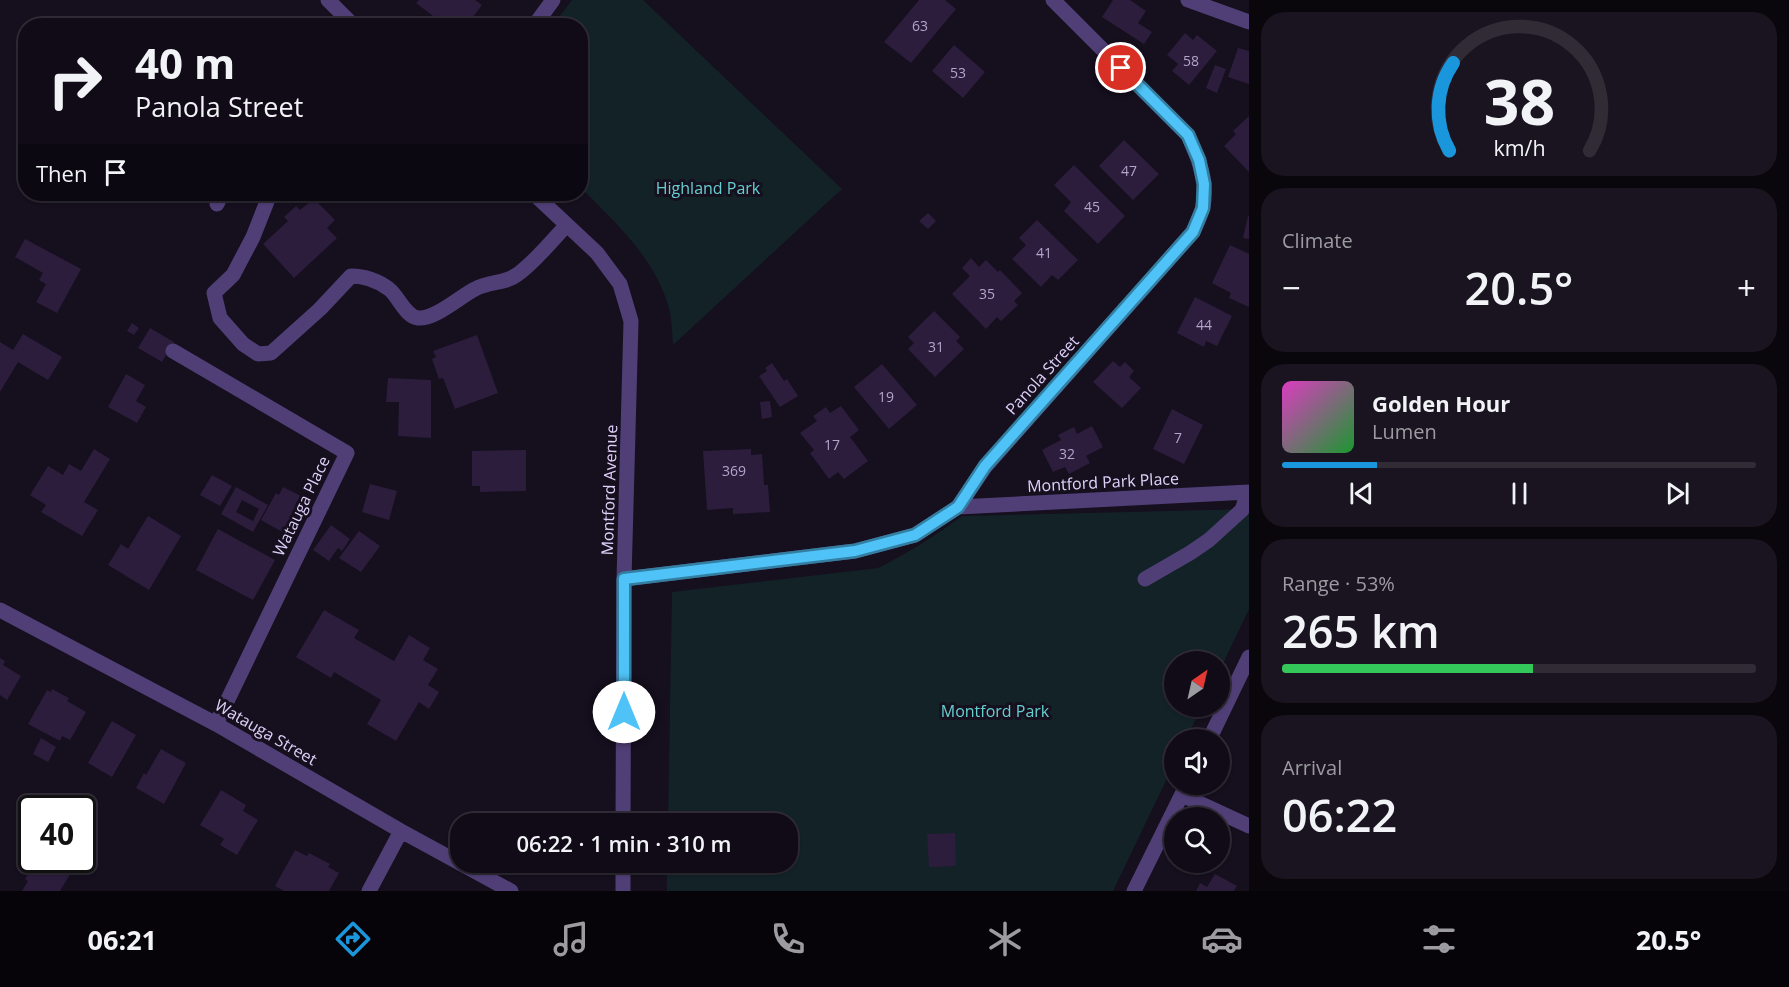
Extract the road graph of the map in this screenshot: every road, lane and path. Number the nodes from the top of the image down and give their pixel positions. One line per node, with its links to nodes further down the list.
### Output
1 (554, 0): 6 (street)
2 (1053, 0): 13 (street, Panola Street)
3 (1188, 0): 7 (street)
4 (334, 3): 5 (street)
5 (347, 18)
6 (540, 18)
7 (1249, 22)
8 (267, 201): 10 (street)
9 (541, 201): 10 (street, Montford Avenue)
10 (567, 225): 14 (street, Montford Avenue)
11 (172, 351): 18 (street, Watauga Place)
12 (1249, 492): 13 (street, Montford Park Place); 15 (street)
13 (958, 507): 14 (street, Panola Street)
14 (624, 579): 22 (street, Montford Avenue)
15 (1145, 579)
16 (0, 609): 18 (street, Watauga Street)
17 (1249, 657): 19 (street)
18 (216, 724): 24 (street, Watauga Street)
19 (1214, 729)
20 (1182, 795): 29 (street)
21 (1194, 795): 23 (street)
22 (624, 813)
23 (1249, 826)
24 (401, 831): 26 (street); 27 (street, Watauga Street)
25 (623, 873): 28 (street)
26 (369, 891)
27 (511, 891)
28 (623, 891)
29 (1134, 891)

